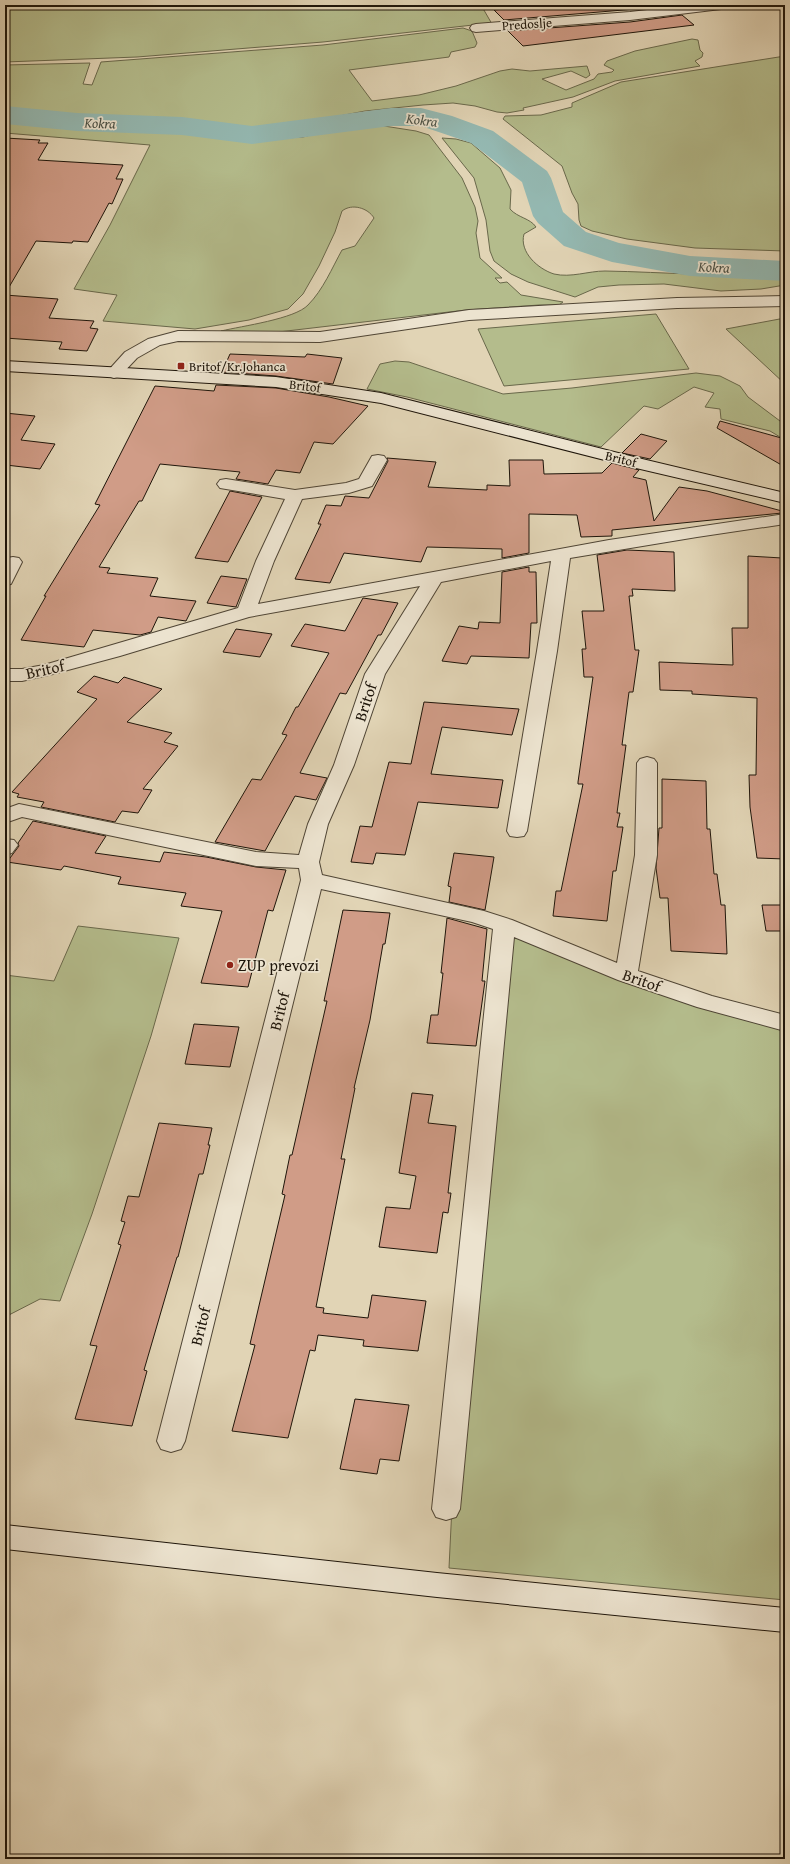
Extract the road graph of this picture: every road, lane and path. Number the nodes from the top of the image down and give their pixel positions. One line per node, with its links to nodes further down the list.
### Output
1 (721, 5): 2 (street, Predoslje)
2 (476, 28)
3 (785, 301): 5 (street)
4 (5, 366): 5 (street, Britof)
5 (114, 373): 9 (street, Britof)
6 (378, 460): 8 (street)
7 (226, 484): 8 (street)
8 (295, 494): 15 (street)
9 (785, 498)
10 (785, 519): 11 (street, Britof)
11 (561, 554): 13 (street, Britof); 19 (street)
12 (13, 562): 14 (street)
13 (434, 578): 15 (street, Britof); 20 (street, Britof)
14 (5, 580)
15 (246, 612): 16 (street, Britof)
16 (5, 675)
17 (647, 763): 22 (street)
18 (5, 817): 20 (street, Britof)
19 (517, 831)
20 (310, 871): 21 (street, Britof); 24 (street, Britof)
21 (504, 926): 22 (street, Britof); 25 (street)
22 (626, 976): 23 (street, Britof)
23 (785, 1023)
24 (171, 1441)
25 (446, 1509)
26 (5, 1538): 27 (street)
27 (785, 1620)

